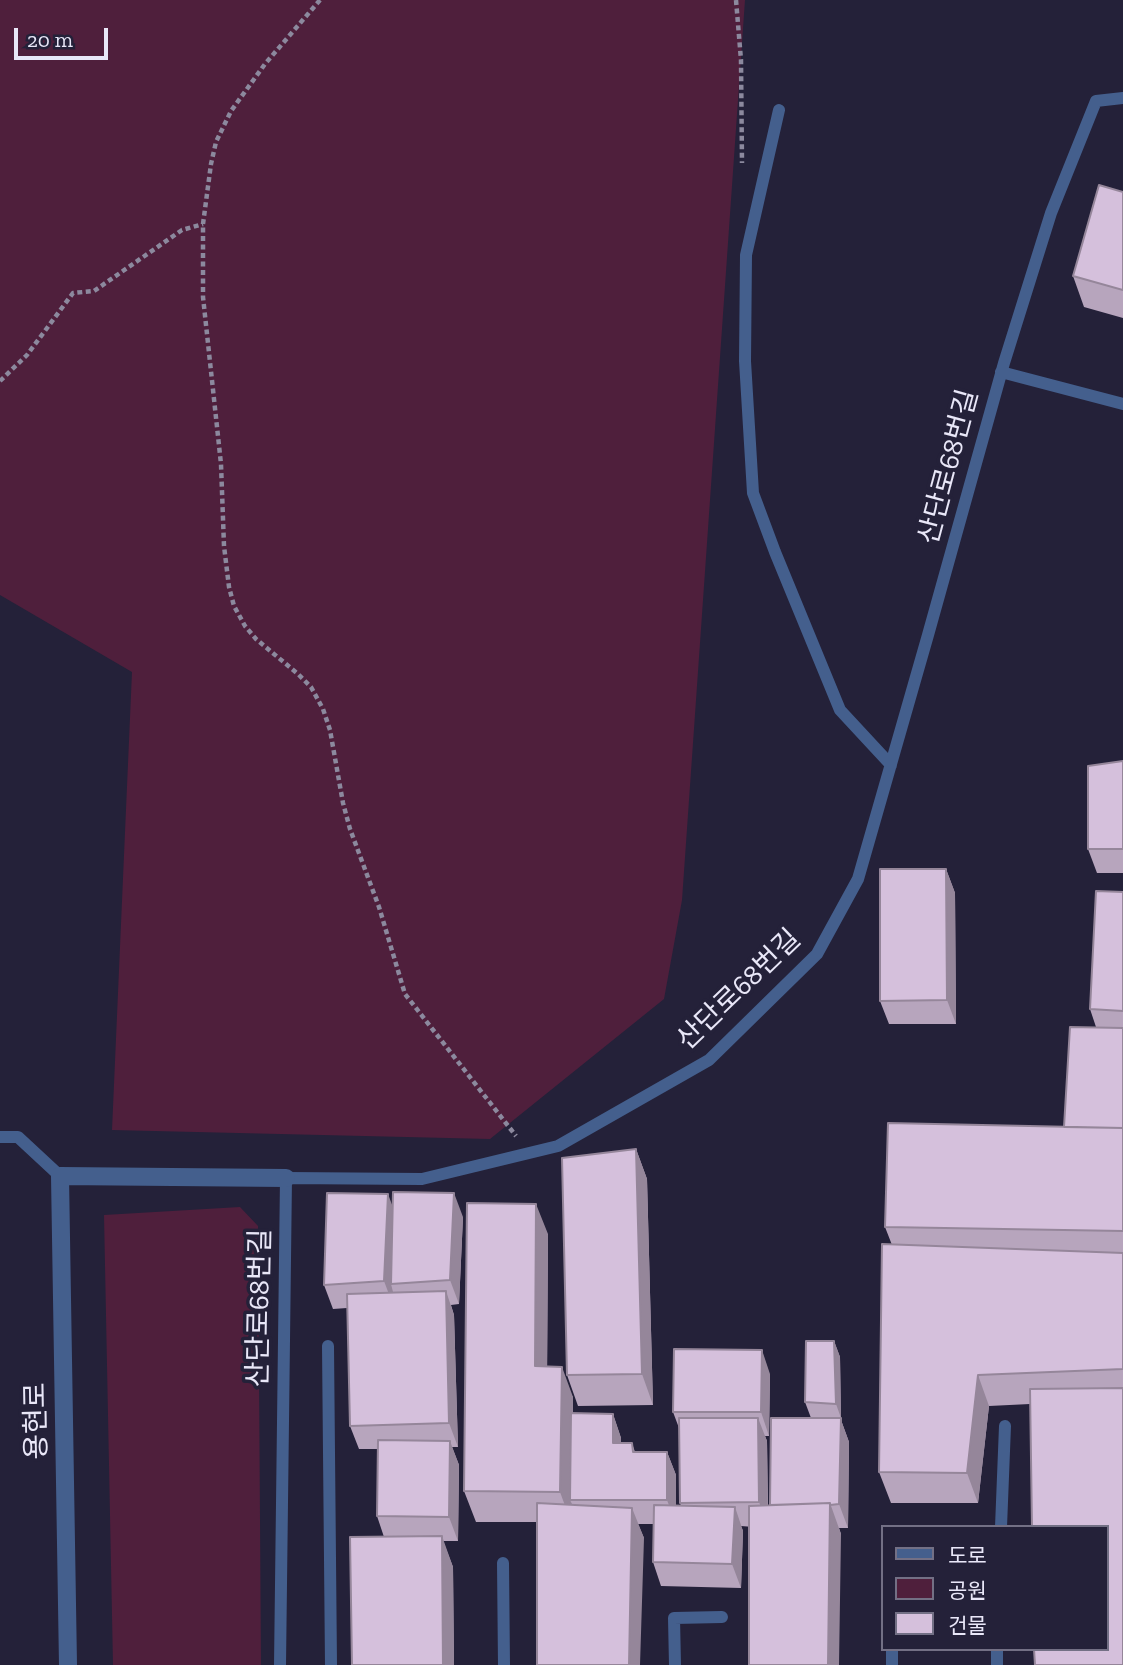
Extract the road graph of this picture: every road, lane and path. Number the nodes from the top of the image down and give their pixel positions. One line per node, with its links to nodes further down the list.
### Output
1 (320, 0): 6 (path)
2 (736, 0): 5 (path)
3 (1123, 98): 7 (lane, 산단로68번길)
4 (779, 110): 5 (lane)
5 (762, 182): 10 (lane)
6 (203, 224): 8 (path); 12 (path)
7 (1001, 372): 9 (lane); 10 (lane, 산단로68번길)
8 (0, 381)
9 (1123, 404)
10 (891, 765): 12 (lane, 산단로68번길)
11 (0, 1137): 13 (lane)
12 (529, 1153): 14 (lane, 산단로68번길)
13 (60, 1176): 14 (street); 20 (street, 용현로)
14 (286, 1178): 21 (lane, 산단로68번길)
15 (328, 1346): 22 (lane)
16 (1005, 1426): 17 (lane)
17 (1002, 1525)
18 (503, 1563): 23 (lane)
19 (722, 1617): 24 (lane)
20 (68, 1665)
21 (280, 1665)
22 (331, 1665)
23 (504, 1665)
24 (675, 1665)

